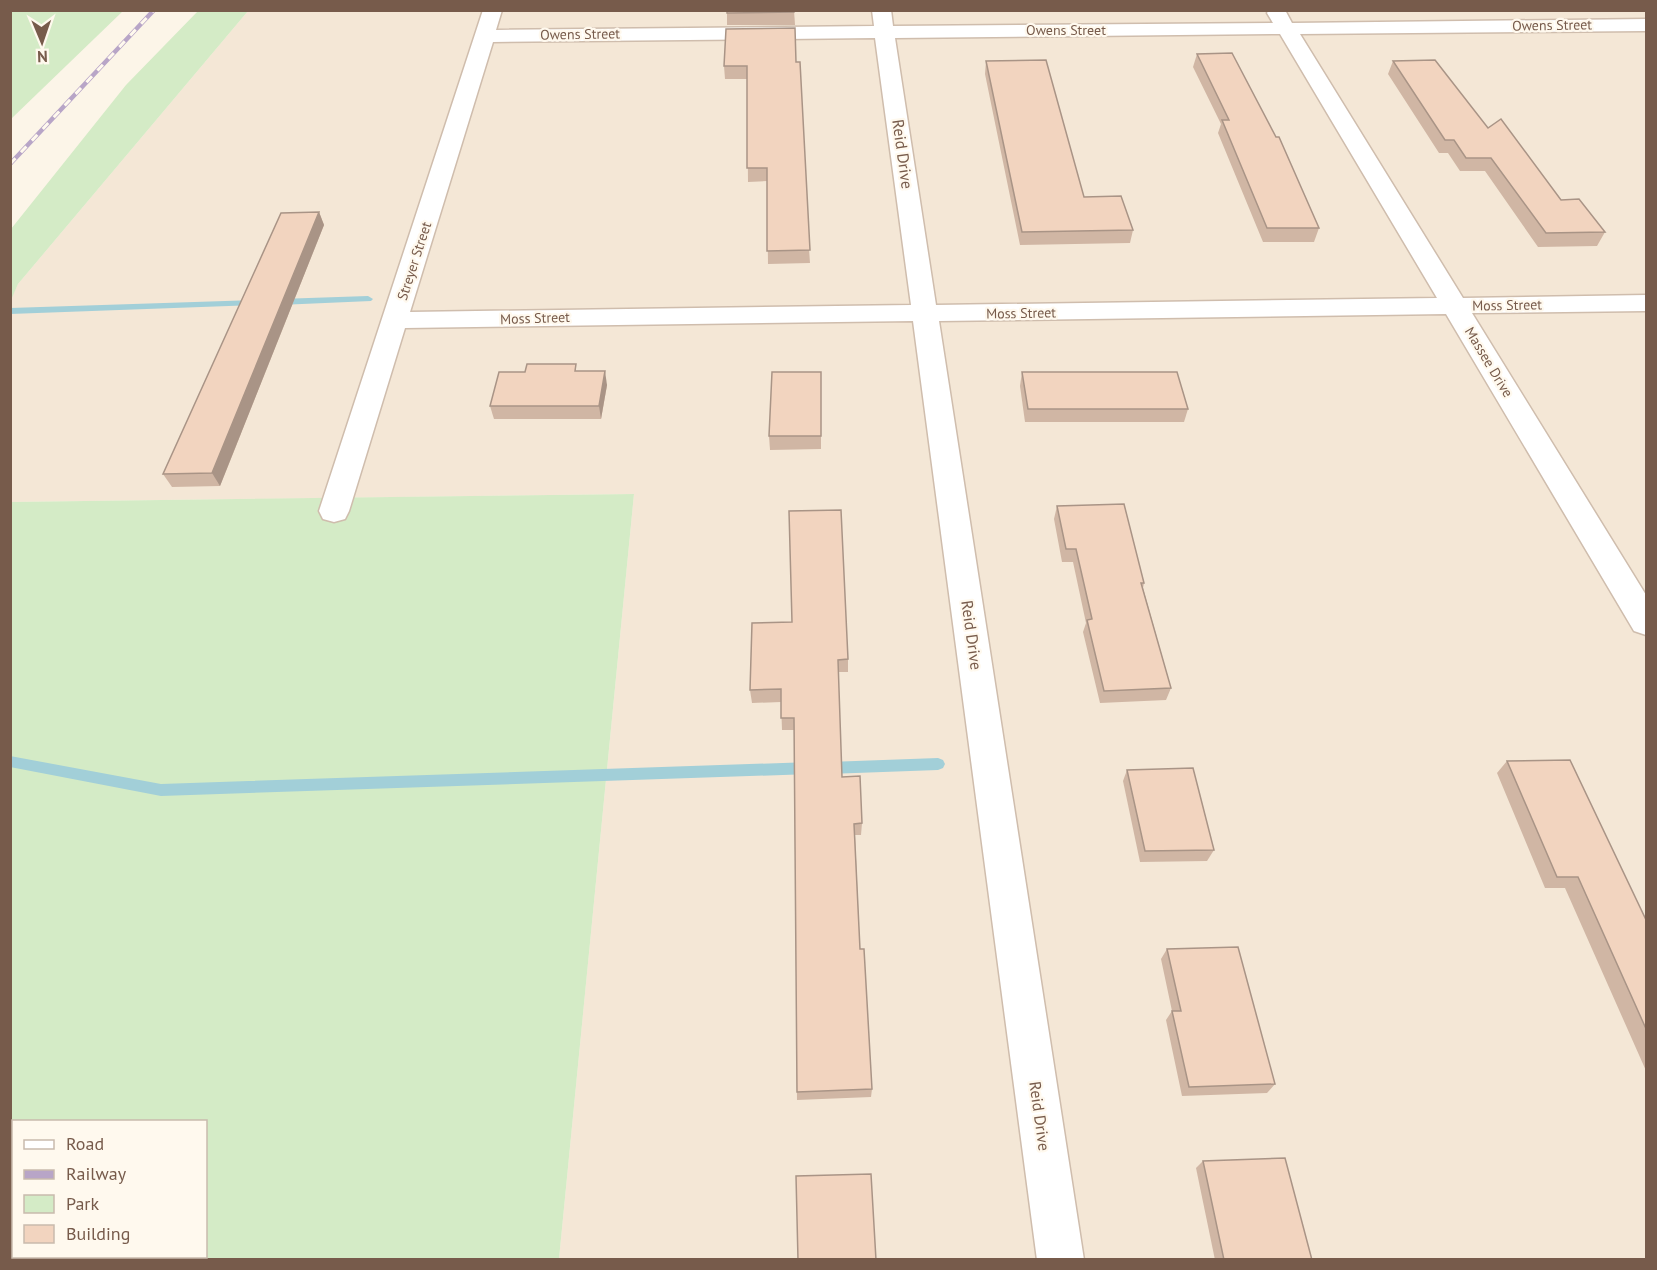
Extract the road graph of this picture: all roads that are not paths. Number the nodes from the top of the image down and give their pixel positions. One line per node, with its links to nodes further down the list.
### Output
1 (493, 10): 5 (street, Streyer Street)
2 (1281, 19): 3 (street, Owens Street); 4 (street, Owens Street); 7 (street, Massee Drive)
3 (883, 21): 5 (street, Owens Street); 8 (street, Reid Drive)
4 (1647, 25)
5 (485, 36): 9 (street, Streyer Street)
6 (1647, 303): 7 (street, Moss Street)
7 (1455, 306): 8 (street, Moss Street); 11 (street, Massee Drive)
8 (926, 314): 9 (street, Moss Street); 12 (street, Reid Drive)
9 (395, 320): 10 (street, Streyer Street)
10 (334, 511)
11 (1647, 621)
12 (1061, 1260)

